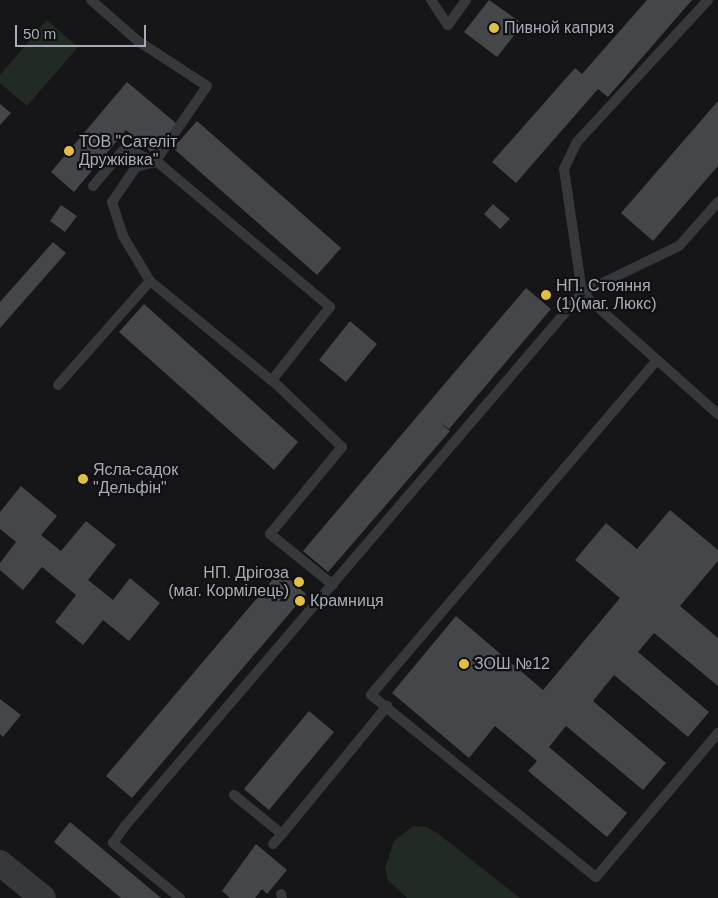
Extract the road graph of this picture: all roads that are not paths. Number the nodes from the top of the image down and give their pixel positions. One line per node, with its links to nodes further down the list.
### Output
1 (92, 0): 5 (lane)
2 (431, 0): 3 (lane)
3 (466, 0)
4 (708, 0): 9 (lane)
5 (155, 162): 6 (lane); 8 (lane); 11 (lane)
6 (93, 186)
7 (718, 202): 9 (lane)
8 (150, 281): 11 (lane); 12 (lane)
9 (582, 293): 10 (lane); 14 (lane)
10 (657, 360): 13 (lane); 15 (lane)
11 (272, 381): 14 (lane)
12 (58, 385)
13 (718, 414)
14 (333, 585): 22 (lane)
15 (387, 706): 16 (lane); 18 (lane)
16 (718, 733)
17 (234, 795): 18 (lane)
18 (282, 834): 19 (lane)
19 (273, 844)
20 (0, 863): 21 (street)
21 (43, 898)
22 (180, 898)

